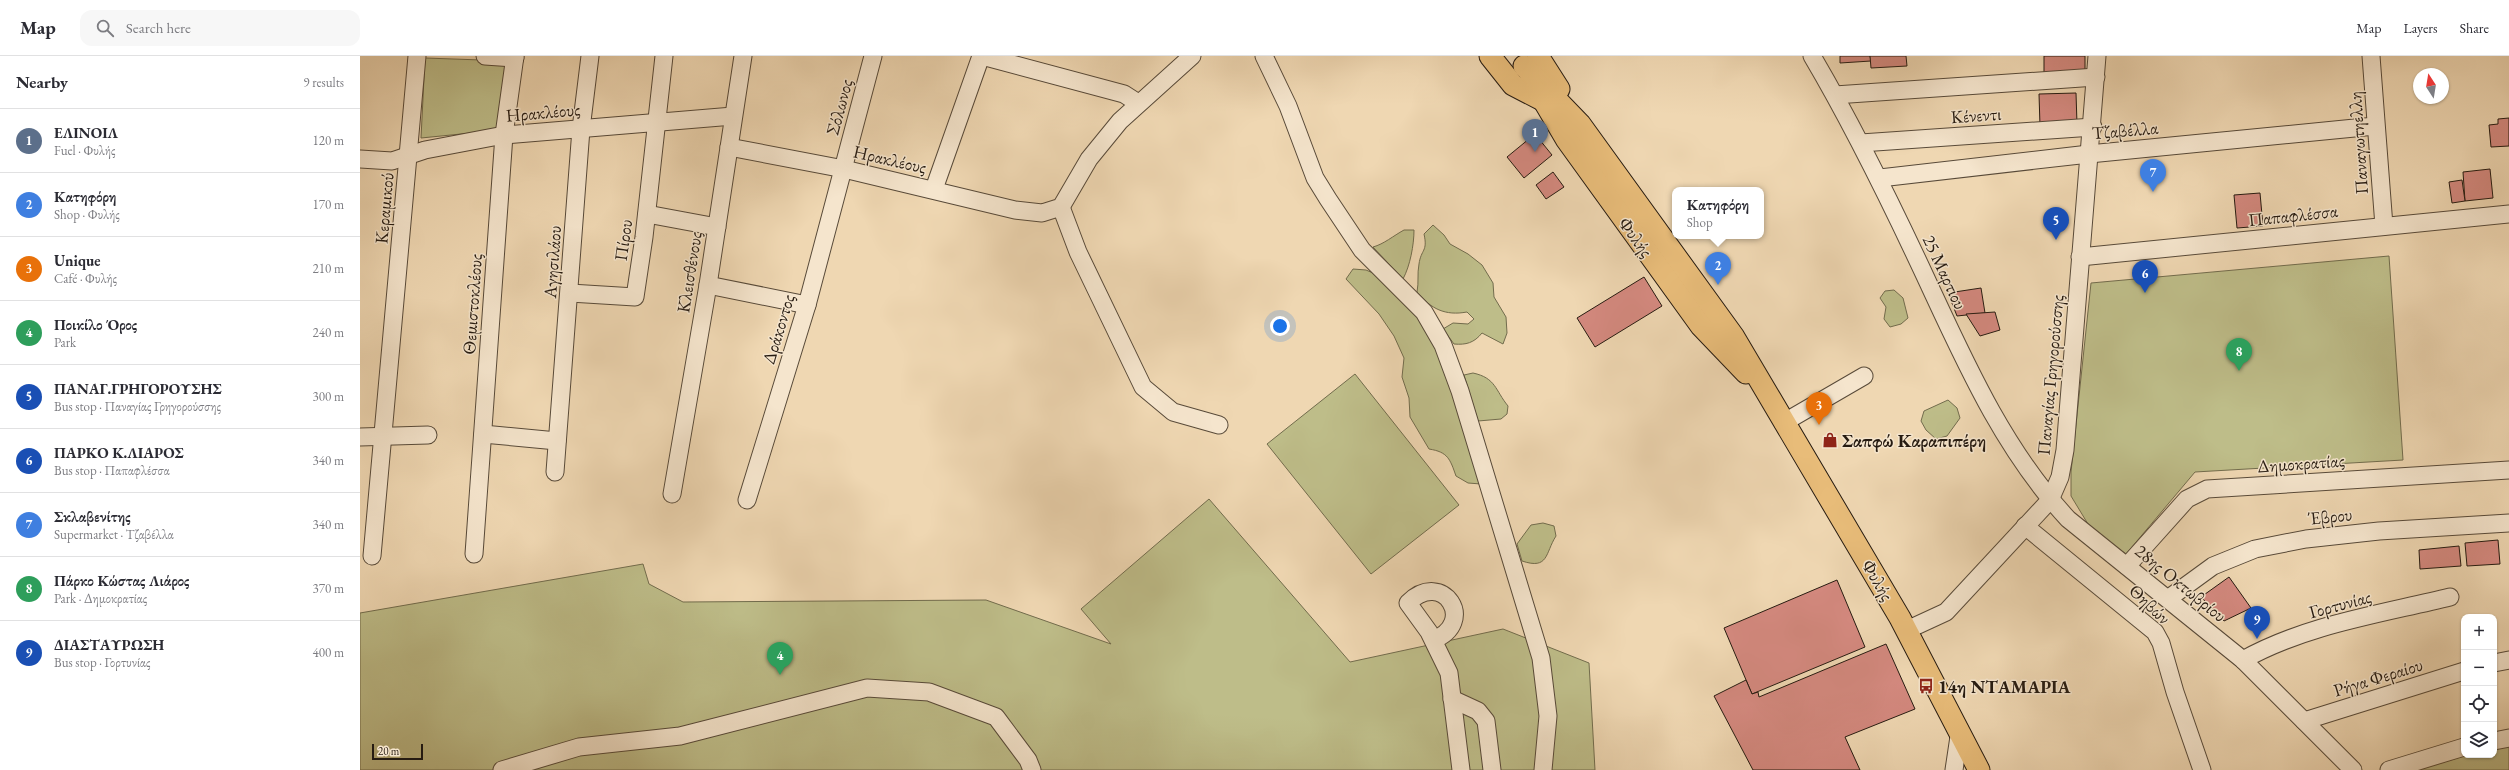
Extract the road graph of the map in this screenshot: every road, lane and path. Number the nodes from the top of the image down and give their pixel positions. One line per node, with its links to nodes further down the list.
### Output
1 (417, 56): 29 (street, Κεραμικού)
2 (485, 56): 14 (street)
3 (590, 56): 24 (street, Αγησιλάου)
4 (664, 56): 21 (street, Πίρου)
5 (743, 56): 20 (street, Κλεισθένους)
6 (873, 56): 31 (street, Σόλωνος)
7 (982, 56): 19 (street); 33 (street)
8 (1192, 56): 19 (street)
9 (1264, 56): 80 (street)
10 (1490, 56): 18 (main road)
11 (1812, 56): 17 (street, 25 Μαρτιου)
12 (2097, 56): 16 (street, Παναγίας Γρηγορούσσης)
13 (2371, 56): 22 (street, Παναγωτηελλη)
14 (515, 57): 25 (street, Θεμιστοκλέους)
15 (1527, 59): 18 (main road, Φυλής); 44 (main road, Φυλής)
16 (2096, 77): 17 (street); 23 (street, Παναγίας Γρηγορούσσης)
17 (1835, 95): 26 (street, 25 Μαρτιου)
18 (1544, 101): 44 (main road, Φυλής)
19 (1138, 103): 34 (street)
20 (733, 116): 21 (street, Ηρακλέους); 27 (street, Κλεισθένους)
21 (656, 122): 24 (street, Ηρακλέους); 35 (street, Πίρου)
22 (2376, 126): 28 (street, Τζαβέλλα); 37 (street, Παναγωτηελλη)
23 (2093, 127): 26 (street, Κένεντι); 28 (street, Παναγίας Γρηγορούσσης)
24 (581, 129): 25 (street, Ηρακλέους); 41 (street, Αγησιλάου)
25 (504, 135): 29 (street, Ηρακλέους); 47 (street, Θεμιστοκλέους)
26 (1861, 143): 32 (street, 25 Μαρτιου)
27 (729, 147): 31 (street, Ηρακλέους); 38 (street, Κλεισθένους)
28 (2090, 154): 32 (street, Τζαβέλλα); 39 (street, Παναγίας Γρηγορούσσης)
29 (409, 157): 30 (street, Ηρακλέους); 50 (street, Κεραμικού)
30 (360, 159)
31 (844, 169): 33 (street, Ηρακλέους); 42 (street, Δράκοντος)
32 (1880, 178): 56 (street, 25 Μαρτιου)
33 (934, 189): 34 (street, Ηρακλέους)
34 (1061, 207): 46 (street)
35 (647, 214): 38 (street); 41 (street, Πίρου)
36 (2509, 214): 37 (street, Παπαφλέσσα)
37 (2384, 226): 39 (street, Παπαφλέσσα)
38 (717, 227): 40 (street, Κλεισθένους)
39 (2080, 257): 56 (street, Παναγίας Γρηγορούσσης)
40 (708, 285): 42 (street); 54 (street, Κλεισθένους)
41 (570, 294): 51 (street, Αγησιλάου)
42 (807, 305): 55 (street, Δράκοντος)
43 (1864, 376): 45 (street)
44 (1767, 394): 45 (main road, Φυλής)
45 (1783, 423): 64 (main road, Φυλής)
46 (1219, 425)
47 (483, 434): 51 (street); 59 (street, Θεμιστοκλέους)
48 (428, 436): 50 (street)
49 (360, 437): 50 (street)
50 (383, 438): 60 (street, Κεραμικού)
51 (557, 442): 53 (street, Αγησιλάου)
52 (2509, 470): 61 (street, Δημοκρατίας)
53 (554, 472)
54 (672, 494)
55 (747, 500)
56 (2050, 500): 58 (street, Παναγίας Γρηγορούσσης); 61 (street, 28ης Οκτωβρίου)
57 (2509, 523): 63 (street, Έβρου)
58 (2025, 526): 64 (street, Παναγίας Γρηγορούσσης); 83 (street, Θηβών)
59 (474, 554)
60 (372, 556)
61 (2127, 566): 63 (street, 28ης Οκτωβρίου)
62 (2450, 597): 66 (street, Γορτυνίας)
63 (2169, 598): 66 (street, 28ης Οκτωβρίου)
64 (1907, 630): 72 (main road, Φυλής)
65 (1433, 640): 70 (street)
66 (2243, 660): 71 (street, 28ης Οκτωβρίου)
67 (2509, 660): 68 (street)
68 (2497, 662)
69 (2461, 672): 71 (street, Ρήγα Φεραίου)
70 (1452, 699): 78 (street); 79 (street)
71 (2304, 721): 84 (street, 28ης Οκτωβρίου)
72 (1960, 730): 81 (street); 82 (main road, Φυλής)
73 (2509, 738): 74 (street)
74 (2497, 740)
75 (2461, 748): 85 (street)
76 (502, 770): 77 (street)
77 (1032, 770)
78 (1461, 770)
79 (1492, 770)
80 (1543, 770)
81 (1954, 770)
82 (1979, 770)
83 (2202, 770)
84 (2352, 770)
85 (2389, 770)

